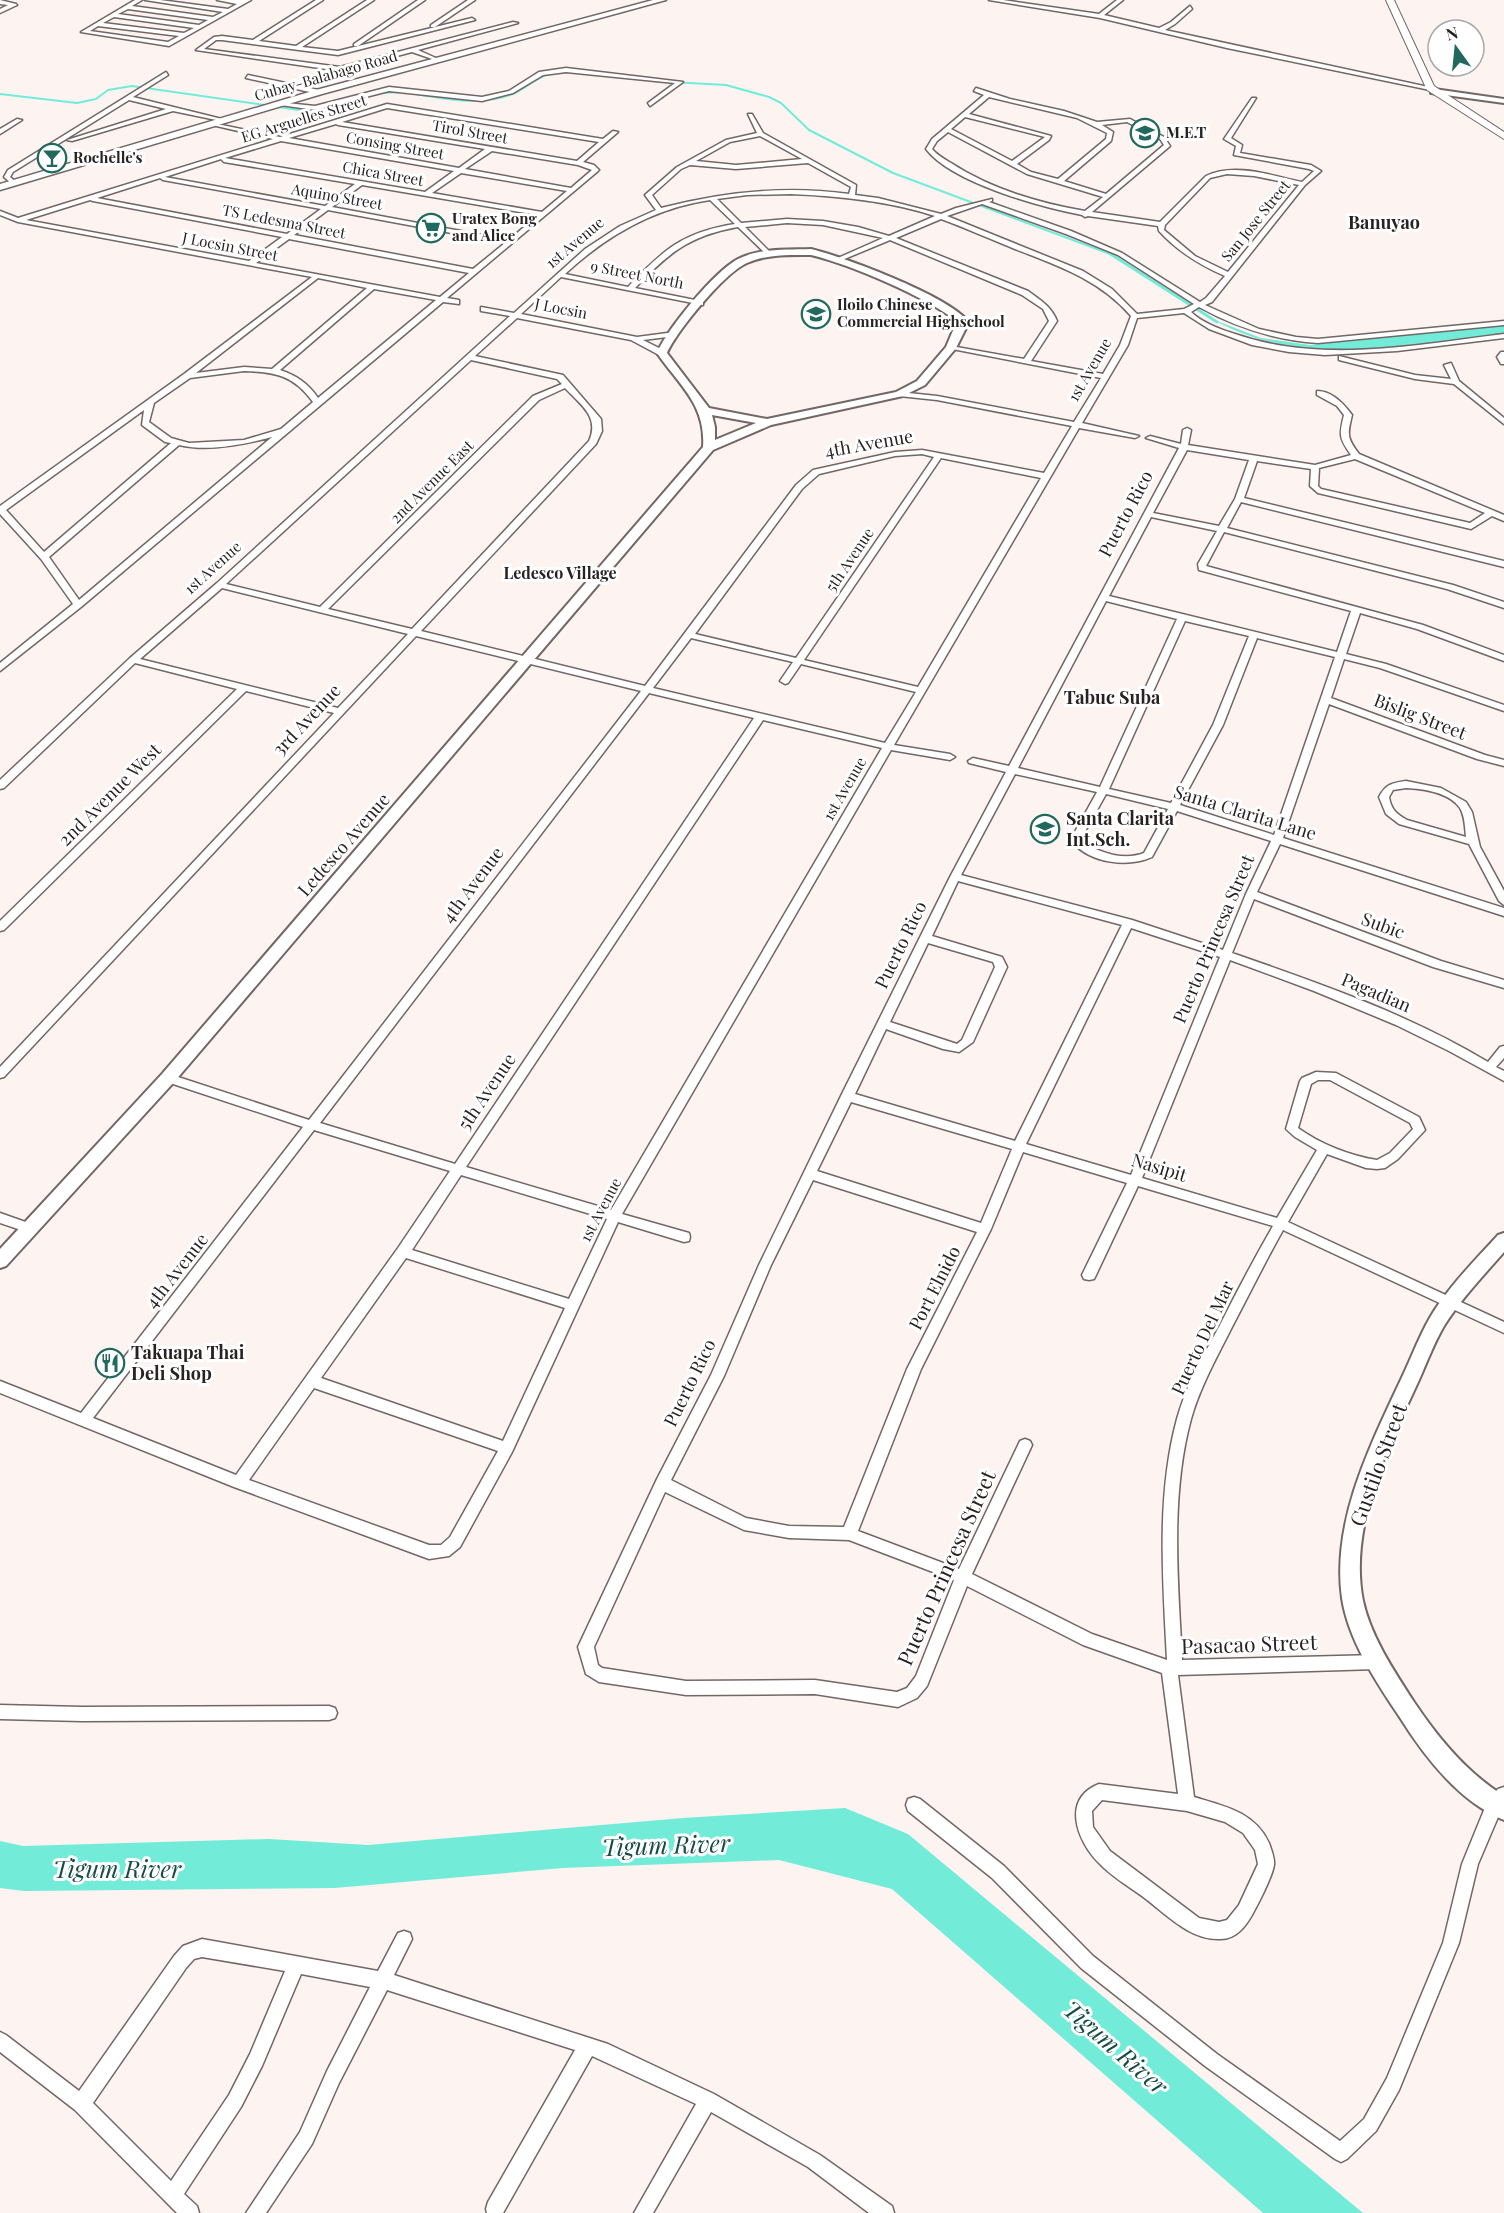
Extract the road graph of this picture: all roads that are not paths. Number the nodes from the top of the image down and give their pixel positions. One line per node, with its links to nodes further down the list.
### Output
1 (139, 0): 15 (street)
2 (148, 0): 18 (street)
3 (220, 0): 14 (street)
4 (320, 0): 30 (street)
5 (371, 0): 31 (street)
6 (422, 0): 33 (street)
7 (472, 0): 26 (street)
8 (662, 0): 34 (main road, Cubay-Balabago Road)
9 (992, 0): 20 (street)
10 (1120, 0): 20 (street)
11 (1389, 0): 40 (main road)
12 (0, 2): 13 (street)
13 (15, 2): 17 (street)
14 (245, 2): 18 (street)
15 (126, 7): 19 (street); 21 (street)
16 (1191, 8): 27 (street)
17 (0, 11)
18 (229, 11): 21 (street)
19 (112, 15): 24 (street); 25 (street)
20 (1100, 16): 27 (street)
21 (213, 19): 25 (street)
22 (472, 20): 26 (street)
23 (515, 23): 32 (street)
24 (95, 24): 28 (street); 28 (street)
25 (199, 27): 28 (street)
26 (427, 30): 29 (street)
27 (1160, 30): 40 (street)
28 (184, 35)
29 (391, 40): 32 (street); 33 (street)
30 (254, 42): 31 (street); 35 (street)
31 (296, 48): 33 (street)
32 (412, 49): 34 (street); 35 (street)
33 (348, 50)
34 (436, 60): 38 (main road, Cubay-Balabago Road)
35 (350, 68): 38 (street)
36 (166, 74): 43 (street)
37 (248, 77): 41 (street)
38 (370, 78): 41 (main road, Cubay-Balabago Road)
39 (976, 90): 42 (street)
40 (1432, 90): 45 (street); 59 (main road)
41 (319, 92): 47 (main road, Cubay-Balabago Road)
42 (988, 95): 50 (street); 54 (street)
43 (128, 98): 48 (street, Consing Street); 62 (street)
44 (1254, 99): 74 (street, San Jose Street)
45 (1504, 101)
46 (650, 104): 47 (street)
47 (270, 106): 52 (main road, Cubay-Balabago Road)
48 (176, 108): 52 (street, Consing Street); 62 (street)
49 (750, 115): 58 (street)
50 (965, 115): 55 (street); 68 (street)
51 (20, 120): 56 (street)
52 (219, 123): 60 (street, Consing Street); 72 (main road, Cubay-Balabago Road)
53 (338, 123): 60 (street, EG Arguelles Street); 61 (street, EG Arguelles Street); 63 (street, Tirol Street)
54 (1098, 124): 71 (street); 80 (street)
55 (948, 129): 68 (street); 77 (street)
56 (0, 132)
57 (615, 132): 61 (street)
58 (761, 134): 65 (street); 67 (street)
59 (1504, 136)
60 (283, 139): 64 (street, EG Arguelles Street); 69 (street, Consing Street)
61 (604, 141): 66 (street)
62 (55, 144): 72 (street)
63 (490, 149): 66 (street, Tirol Street); 69 (street)
64 (220, 159): 70 (street, EG Arguelles Street); 73 (street, Chica Street)
65 (807, 160): 67 (street); 79 (street)
66 (578, 163): 76 (street, Tirol Street)
67 (691, 163): 85 (street)
68 (1014, 164): 71 (street)
69 (459, 172): 76 (street, Consing Street); 78 (street)
70 (159, 177): 81 (street, EG Arguelles Street); 84 (street, Aquino Street)
71 (1060, 181): 80 (street)
72 (14, 183): 75 (main road, Cubay-Balabago Road)
73 (360, 183): 78 (street, Chica Street); 84 (street)
74 (1303, 184): 91 (street); 101 (street, San Jose Street)
75 (0, 187)
76 (571, 190): 87 (street)
77 (1008, 194): 83 (street); 88 (street)
78 (425, 195): 87 (street, Chica Street)
79 (852, 195): 82 (street, 1st Avenue); 89 (street, 1st Avenue)
80 (1107, 196): 88 (street)
81 (89, 198): 90 (street, EG Arguelles Street); 93 (street, TS Ledesma Street)
82 (712, 198): 85 (street, 1st Avenue); 92 (street)
83 (981, 202): 89 (street); 110 (street)
84 (325, 208): 93 (street); 95 (street, Aquino Street)
85 (659, 210): 100 (street, 1st Avenue)
86 (0, 213): 90 (street, J Locsin Street)
87 (541, 214): 95 (street)
88 (1086, 215): 91 (street)
89 (941, 217): 94 (street); 113 (street, 1st Avenue)
90 (18, 220): 98 (street, J Locsin Street)
91 (1162, 224): 101 (street)
92 (740, 225): 94 (street); 96 (street); 104 (street)
93 (286, 236): 98 (street); 99 (street, TS Ledesma Street)
94 (892, 238): 97 (street); 123 (street)
95 (510, 242): 99 (street)
96 (768, 254): 97 (street); 108 (street)
97 (840, 259): 118 (street)
98 (250, 264): 102 (street, J Locsin Street)
99 (475, 272): 106 (street)
100 (560, 275): 104 (street, 9 Street North); 112 (street, 1st Avenue)
101 (1230, 275): 105 (street, San Jose Street)
102 (315, 278): 103 (street, J Locsin Street); 127 (street)
103 (371, 288): 106 (street, J Locsin Street); 126 (street)
104 (631, 288): 108 (street, 9 Street North)
105 (1209, 300): 109 (street); 110 (street, San Jose Street)
106 (442, 301): 107 (street, J Locsin Street); 135 (street)
107 (456, 302)
108 (700, 303): 115 (street, 9 Street North)
109 (1220, 303)
110 (1195, 308): 113 (street); 114 (street); 116 (street)
111 (484, 309): 112 (street, J Locsin)
112 (516, 315): 117 (street, J Locsin); 121 (street, 1st Avenue)
113 (1135, 316): 128 (street, 1st Avenue)
114 (1504, 323)
115 (672, 334): 117 (street, J Locsin); 119 (street)
116 (1504, 336)
117 (633, 339): 119 (street, J Locsin)
118 (951, 348): 123 (street); 130 (street)
119 (662, 353): 137 (street)
120 (1504, 354): 124 (street)
121 (469, 357): 131 (street); 161 (street, 1st Avenue)
122 (1342, 358): 129 (street)
123 (1027, 362): 128 (street)
124 (1504, 362)
125 (1448, 365): 129 (street)
126 (274, 371): 127 (street); 135 (street)
127 (188, 376): 136 (street)
128 (1106, 377): 140 (street, 1st Avenue)
129 (1456, 382): 139 (street)
130 (921, 383): 133 (street); 134 (street)
131 (568, 384): 165 (street, 2nd Avenue East); 168 (street, 3rd Avenue)
132 (1320, 393): 149 (street)
133 (899, 394): 134 (street); 138 (street)
134 (937, 398): 140 (street)
135 (317, 402): 142 (street)
136 (150, 403): 145 (street); 154 (street)
137 (705, 411): 138 (street); 147 (street)
138 (768, 422): 147 (street)
139 (1504, 422)
140 (1077, 425): 143 (street); 152 (street, 1st Avenue)
141 (1187, 430): 146 (street, Puerto Rico)
142 (284, 431): 145 (street); 163 (street)
143 (1135, 436)
144 (1150, 438): 146 (street)
145 (176, 443): 159 (street)
146 (1184, 447): 150 (street); 156 (street, Puerto Rico)
147 (709, 448): 174 (street, Ledesco Avenue)
148 (940, 454): 152 (street, 4th Avenue); 169 (street, 4th Avenue); 175 (street, 5th Avenue)
149 (1356, 456): 151 (street); 155 (street)
150 (1254, 458): 151 (street); 153 (street)
151 (1315, 467): 155 (street)
152 (1046, 476): 180 (street, 1st Avenue)
153 (1239, 499): 158 (street); 160 (street)
154 (1, 510): 159 (street)
155 (1491, 513): 157 (street)
156 (1148, 514): 158 (street); 162 (street, Puerto Rico)
157 (1504, 518)
158 (1222, 529): 164 (street); 166 (street)
159 (44, 556): 163 (street)
160 (1504, 564)
161 (220, 585): 165 (street); 173 (street, 1st Avenue)
162 (1104, 598): 167 (street); 189 (street, Puerto Rico)
163 (78, 605): 176 (street)
164 (1504, 605)
165 (322, 610): 168 (street)
166 (1356, 611): 171 (street, Puerto Princesa Street); 172 (street)
167 (1183, 616): 170 (street); 191 (street)
168 (412, 633): 174 (street); 183 (street, 3rd Avenue)
169 (689, 635): 175 (street); 179 (street, 4th Avenue)
170 (1254, 635): 171 (street); 192 (street)
171 (1340, 656): 181 (street, Puerto Princesa Street); 182 (street)
172 (1504, 658)
173 (133, 660): 178 (street); 190 (street, 1st Avenue)
174 (530, 660): 179 (street); 209 (street, Ledesco Avenue)
175 (801, 660): 177 (street, 5th Avenue); 180 (street)
176 (0, 668)
177 (785, 681)
178 (244, 687): 183 (street); 200 (street, 2nd Avenue West)
179 (646, 688): 184 (street); 211 (street, 4th Avenue)
180 (921, 690): 185 (street, 1st Avenue)
181 (1325, 699): 188 (street, Bislig Street); 193 (street, Puerto Princesa Street)
182 (1504, 708)
183 (339, 711): 207 (street, 3rd Avenue)
184 (760, 717): 185 (street); 214 (street, 5th Avenue)
185 (888, 747): 186 (street); 217 (street, 1st Avenue)
186 (950, 757)
187 (973, 761): 189 (street, Santa Clarita Lane)
188 (1504, 763)
189 (1013, 772): 191 (street, Santa Clarita Lane); 195 (street, Puerto Rico)
190 (0, 786)
191 (1103, 791): 192 (street, Santa Clarita Lane); 192 (street)
192 (1175, 807): 193 (street, Santa Clarita Lane)
193 (1277, 840): 196 (street, Puerto Princesa Street); 198 (street, Santa Clarita Lane)
194 (1473, 842): 194 (street); 197 (street)
195 (955, 877): 199 (street, Pagadian); 201 (street, Puerto Rico)
196 (1251, 894): 202 (street, Puerto Princesa Street); 203 (street, Subic)
197 (1504, 901)
198 (1504, 912)
199 (1128, 923): 202 (street, Pagadian); 212 (street)
200 (0, 927)
201 (926, 938): 204 (street, Puerto Rico); 204 (street)
202 (1228, 955): 206 (street, Pagadian); 216 (street, Puerto Princesa Street)
203 (1504, 984)
204 (884, 1024): 210 (street, Puerto Rico)
205 (1504, 1050): 206 (street)
206 (1489, 1068): 208 (street, Pagadian)
207 (0, 1074)
208 (1504, 1077)
209 (168, 1078): 211 (street); 220 (street, Ledesco Avenue)
210 (848, 1096): 212 (street, Nasipit); 215 (street, Puerto Rico)
211 (311, 1125): 214 (street); 232 (street, 4th Avenue)
212 (1019, 1146): 216 (street, Nasipit); 221 (street)
213 (1324, 1149): 213 (street); 219 (street, Puerto Del Mar)
214 (457, 1169): 217 (street); 224 (street, 5th Avenue)
215 (810, 1174): 221 (street, Port Elnido); 236 (street, Puerto Rico)
216 (1135, 1179): 219 (street, Nasipit); 226 (street, Puerto Princesa Street)
217 (614, 1217): 222 (street); 228 (street, 1st Avenue)
218 (0, 1218): 220 (street)
219 (1279, 1223): 227 (street, Nasipit); 240 (street, Puerto Del Mar)
220 (30, 1228): 225 (street, Ledesco Avenue)
221 (985, 1229): 237 (street, Port Elnido)
222 (684, 1236)
223 (1504, 1240): 227 (street, Gustilo Street)
224 (403, 1252): 228 (street); 230 (street, 5th Avenue)
225 (0, 1261)
226 (1089, 1275)
227 (1450, 1302): 229 (street); 239 (street, Gustilo Street)
228 (572, 1305): 234 (street, 1st Avenue)
229 (1504, 1328)
230 (312, 1381): 234 (street); 235 (street, 5th Avenue)
231 (0, 1387): 232 (street)
232 (83, 1421): 235 (street)
233 (1025, 1445): 238 (street, Puerto Princesa Street)
234 (507, 1448): 235 (street, 1st Avenue)
235 (239, 1483)
236 (662, 1484): 237 (street); 241 (street, Puerto Rico)
237 (849, 1534): 238 (street)
238 (963, 1577): 240 (street, Pasacao Street); 241 (street, Puerto Princesa Street)
239 (1377, 1662): 240 (street, Pasacao Street); 245 (street, Gustilo Street)
240 (1172, 1668): 244 (street, Puerto Del Mar)
241 (898, 1700)
242 (0, 1712): 243 (street)
243 (329, 1713)
244 (1187, 1803): 244 (street)
245 (1501, 1803): 246 (street)
246 (914, 1805)
247 (404, 1939): 249 (street)
248 (296, 1966): 249 (street); 253 (street); 254 (street)
249 (382, 1980): 251 (street); 257 (street)
250 (0, 2041): 253 (street)
251 (588, 2045): 252 (street); 255 (street)
252 (708, 2100): 258 (street); 259 (street)
253 (81, 2104): 254 (street)
254 (172, 2195): 256 (street)
255 (495, 2209)
256 (190, 2213)
257 (255, 2213)
258 (643, 2213)
259 (885, 2213)

